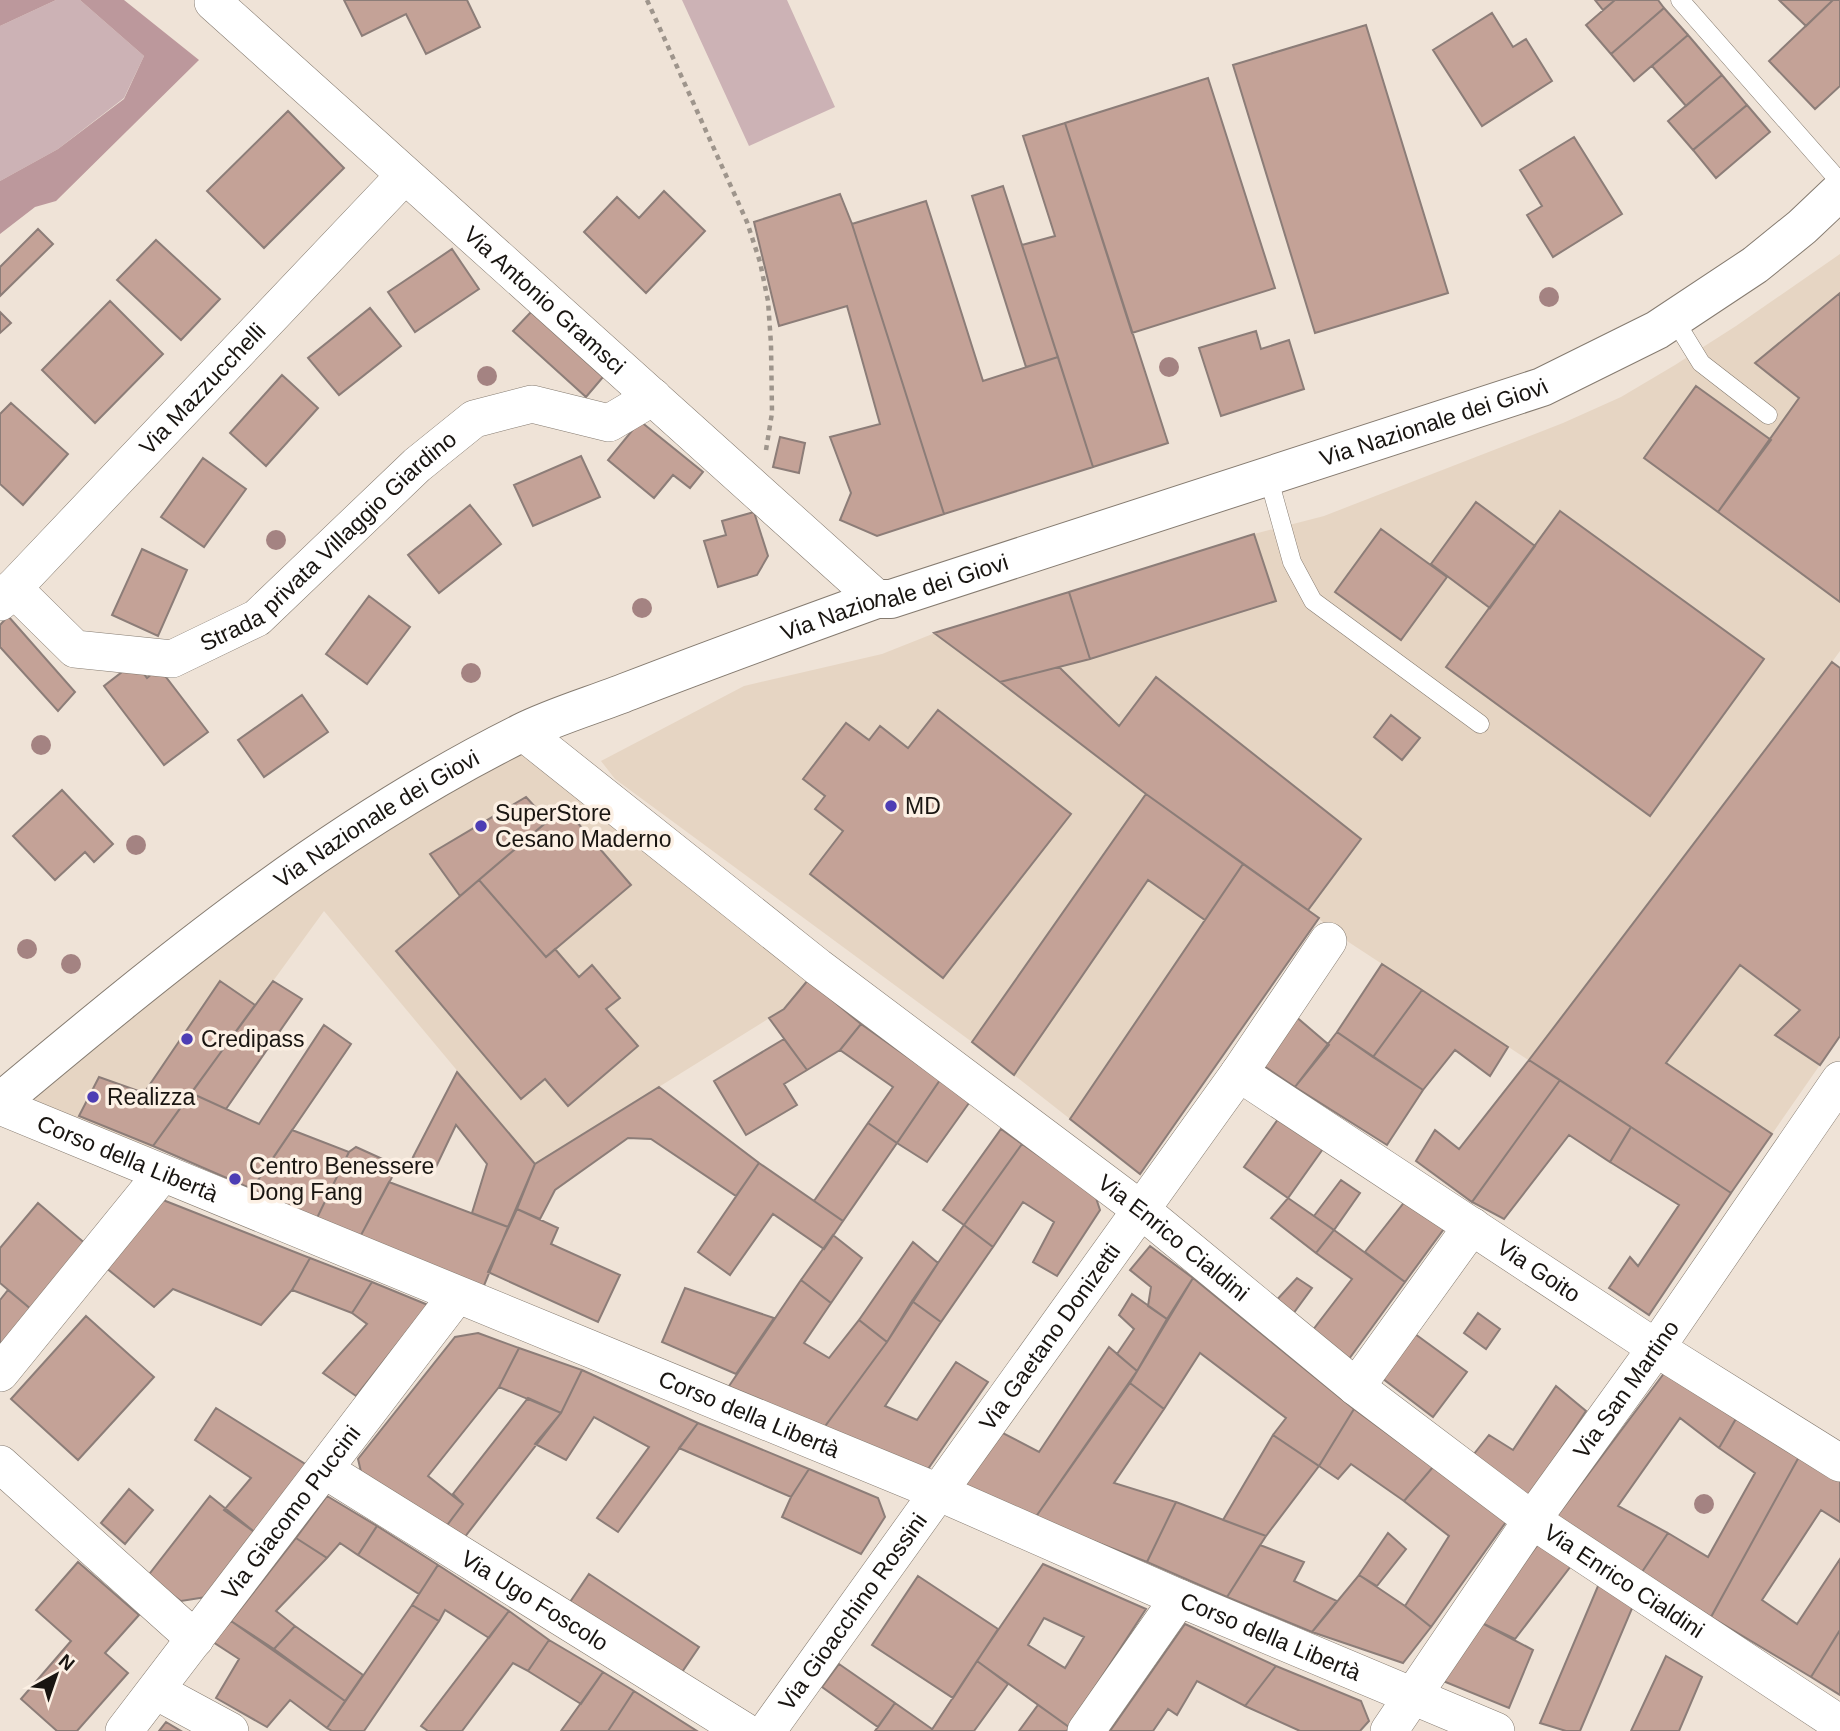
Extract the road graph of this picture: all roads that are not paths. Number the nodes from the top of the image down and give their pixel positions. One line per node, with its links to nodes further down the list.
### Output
1 (1680, 0): 4 (lane)
2 (213, 2): 3 (street, Via Antonio Gramsci)
3 (404, 176): 7 (street, Via Antonio Gramsci); 10 (street, Via Mazzucchelli)
4 (1840, 182)
5 (1840, 191): 6 (main road, Via Nazionale dei Giovi)
6 (1674, 319): 8 (lane); 9 (main road, Via Nazionale dei Giovi)
7 (653, 397): 10 (street, Strada privata Villaggio Giardino); 11 (street, Via Antonio Gramsci)
8 (1768, 415)
9 (1268, 476): 11 (main road, Via Nazionale dei Giovi); 12 (lane)
10 (6, 595)
11 (877, 599): 13 (main road, Via Nazionale dei Giovi)
12 (1480, 724)
13 (523, 732): 17 (main road, Via Nazionale dei Giovi); 19 (street, Via Enrico Cialdini)
14 (1328, 941): 15 (street, Via Gaetano Donizetti)
15 (1239, 1073): 19 (street, Via Gaetano Donizetti); 20 (street, Via Goito)
16 (1840, 1080): 22 (street, Via San Martino)
17 (0, 1104): 18 (street, Corso della Libertà)
18 (162, 1174): 21 (street, Corso della Libertà); 23 (street)
19 (1140, 1209): 24 (street, Via Enrico Cialdini); 28 (street, Via Gaetano Donizetti)
20 (1472, 1226): 22 (street, Via Goito); 24 (street)
21 (457, 1295): 27 (street, Via Giacomo Puccini); 28 (street, Corso della Libertà)
22 (1656, 1348): 25 (street, Via Goito); 29 (street, Via San Martino)
23 (0, 1373)
24 (1356, 1387): 29 (street, Via Enrico Cialdini)
25 (1840, 1463)
26 (0, 1464): 31 (street)
27 (325, 1470): 31 (street, Via Giacomo Puccini); 37 (street, Via Ugo Foscolo)
28 (938, 1492): 30 (street, Corso della Libertà); 38 (street, Via Gioacchino Rossini)
29 (1532, 1520): 33 (street, Via San Martino); 34 (street, Via Enrico Cialdini)
30 (1179, 1598): 33 (street, Corso della Libertà); 39 (street)
31 (195, 1639): 32 (street, Via Giacomo Puccini)
32 (156, 1691): 35 (street, Via Giacomo Puccini); 36 (street)
33 (1412, 1696): 40 (street, Via San Martino); 41 (street, Corso della Libertà)
34 (1840, 1724)
35 (124, 1731)
36 (230, 1731)
37 (744, 1731)
38 (767, 1731)
39 (1086, 1731)
40 (1389, 1731)
41 (1496, 1731)

